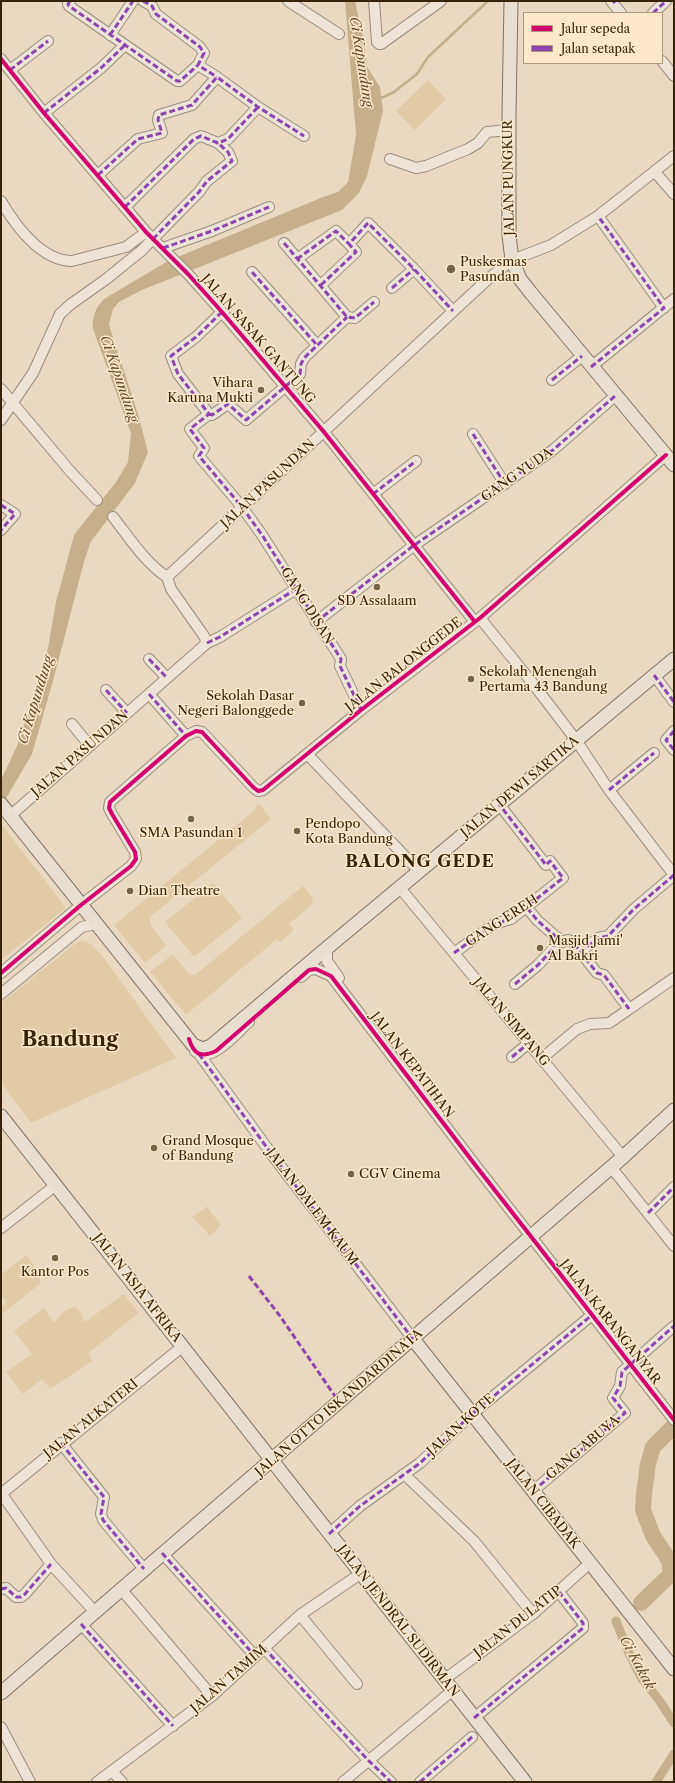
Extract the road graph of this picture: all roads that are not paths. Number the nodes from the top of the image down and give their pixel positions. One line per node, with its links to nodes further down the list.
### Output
1 (70, 1): 14 (street)
2 (132, 1): 14 (street)
3 (143, 1): 19 (street)
4 (288, 1): 10 (street)
5 (374, 1): 6 (street)
6 (440, 1)
7 (511, 1): 25 (main road, JALAN PUNGKUR)
8 (666, 1): 12 (street)
9 (613, 2): 11 (street)
10 (298, 4): 13 (street)
11 (620, 12)
12 (654, 12)
13 (338, 34)
14 (110, 35): 16 (street)
15 (48, 41): 20 (street)
16 (125, 45): 19 (street); 24 (street)
17 (1, 59): 20 (street, JALAN SASAK GANTUNG)
18 (663, 62): 21 (street)
19 (198, 65): 22 (street)
20 (10, 70): 24 (street, JALAN SASAK GANTUNG)
21 (674, 76)
22 (217, 77): 23 (street); 31 (street)
23 (258, 107): 26 (street); 27 (street)
24 (44, 113): 31 (street, JALAN SASAK GANTUNG)
25 (509, 130): 29 (street); 42 (main road, JALAN PUNGKUR)
26 (304, 136)
27 (218, 143): 34 (street); 37 (street)
28 (674, 156): 30 (street, JALAN PASUNDAN)
29 (390, 159)
30 (655, 172): 32 (street); 36 (street, JALAN PASUNDAN)
31 (98, 175): 34 (street, JALAN SASAK GANTUNG)
32 (674, 194)
33 (1, 201): 37 (street)
34 (125, 207): 37 (street, JALAN SASAK GANTUNG)
35 (268, 207): 40 (street)
36 (598, 216): 42 (street, JALAN PASUNDAN); 49 (street)
37 (150, 236): 40 (street, JALAN SASAK GANTUNG); 60 (street)
38 (284, 243): 41 (street)
39 (349, 244): 41 (street); 43 (street); 45 (street)
40 (166, 251): 51 (street, JALAN SASAK GANTUNG)
41 (297, 259): 45 (street)
42 (512, 260): 50 (street, JALAN PASUNDAN); 54 (main road, JALAN PUNGKUR)
43 (414, 269): 46 (street); 50 (street)
44 (252, 272): 53 (street)
45 (321, 286): 52 (street)
46 (392, 288)
47 (674, 299): 49 (street)
48 (374, 302): 52 (street)
49 (664, 308): 55 (street)
50 (453, 310): 63 (street, JALAN PASUNDAN)
51 (222, 312): 57 (street, JALAN SASAK GANTUNG); 61 (street)
52 (347, 317): 53 (street)
53 (317, 345): 57 (street)
54 (582, 356): 55 (main road, JALAN PUNGKUR); 56 (street)
55 (591, 367): 59 (main road, JALAN PUNGKUR)
56 (552, 380)
57 (285, 387): 61 (street); 63 (street, JALAN SASAK GANTUNG)
58 (1, 389): 60 (street)
59 (615, 396): 65 (main road, JALAN PUNGKUR); 67 (street, GANG YUDA)
60 (12, 403): 62 (street); 69 (street)
61 (209, 414): 71 (street, GANG DISAN)
62 (1, 420)
63 (324, 432): 68 (street, JALAN SASAK GANTUNG); 71 (street, JALAN PASUNDAN)
64 (473, 434): 67 (street)
65 (671, 456): 77 (street, JALAN BALONGGEDE)
66 (416, 462): 68 (street)
67 (505, 484): 74 (street, GANG YUDA)
68 (373, 494): 74 (street, JALAN SASAK GANTUNG)
69 (97, 500)
70 (1, 505): 73 (street)
71 (242, 507): 75 (street, JALAN PASUNDAN); 76 (street, GANG DISAN)
72 (113, 517): 75 (street)
73 (1, 530)
74 (413, 546): 77 (street, JALAN SASAK GANTUNG); 78 (street, GANG YUDA)
75 (167, 577): 79 (street)
76 (296, 589): 78 (street, GANG DISAN); 79 (street, JALAN PASUNDAN)
77 (477, 620): 87 (street, JALAN BALONGGEDE); 92 (street, JALAN SASAK GANTUNG)
78 (316, 622): 87 (street, GANG DISAN)
79 (207, 643): 83 (street, JALAN PASUNDAN)
80 (149, 659): 83 (street)
81 (674, 659): 82 (main road, JALAN DEWI SARTIKA)
82 (654, 675): 86 (street); 92 (main road, JALAN DEWI SARTIKA)
83 (167, 678): 85 (street, JALAN PASUNDAN)
84 (106, 690): 88 (street)
85 (149, 694): 88 (street, JALAN PASUNDAN); 91 (street)
86 (674, 702)
87 (361, 710): 96 (street, JALAN BALONGGEDE)
88 (127, 713): 93 (street, JALAN PASUNDAN)
89 (72, 724): 93 (street)
90 (674, 731): 94 (street)
91 (186, 736): 96 (street, JALAN BALONGGEDE); 103 (street)
92 (576, 740): 97 (street, JALAN SASAK GANTUNG); 98 (main road, JALAN DEWI SARTIKA)
93 (90, 746): 99 (street, JALAN PASUNDAN)
94 (674, 750)
95 (654, 753): 97 (street)
96 (308, 755): 100 (street)
97 (610, 790): 101 (street, JALAN SASAK GANTUNG)
98 (499, 804): 100 (main road, JALAN DEWI SARTIKA); 104 (street, GANG EREH)
99 (5, 809): 103 (main road, JALAN DALEM KAUM)
100 (419, 871): 102 (main road, JALAN DEWI SARTIKA)
101 (674, 875): 108 (street)
102 (400, 888): 107 (main road, JALAN DEWI SARTIKA); 109 (street, JALAN SIMPANG)
103 (81, 905): 105 (main road, JALAN DALEM KAUM); 110 (street)
104 (526, 908): 106 (street); 109 (street, GANG EREH)
105 (96, 924): 113 (street); 117 (main road, JALAN DALEM KAUM)
106 (557, 937): 108 (street); 112 (street)
107 (327, 948): 114 (main road, JALAN DEWI SARTIKA); 128 (street, JALAN KEPATIHAN)
108 (580, 952): 115 (street)
109 (454, 954): 116 (street, JALAN SIMPANG)
110 (1, 973)
111 (674, 978): 115 (street)
112 (515, 984)
113 (1, 994)
114 (258, 1009): 117 (main road, JALAN DEWI SARTIKA); 128 (street, JALAN KEPATIHAN)
115 (629, 1009): 119 (street)
116 (529, 1043): 118 (street); 119 (street, JALAN SIMPANG)
117 (199, 1051): 132 (street, JALAN DALEM KAUM)
118 (512, 1057)
119 (541, 1059): 122 (street, JALAN SIMPANG)
120 (674, 1110): 122 (main road, JALAN OTTO ISKANDARDINATA)
121 (1, 1116): 124 (main road, JALAN ASIA AFRIKA)
122 (623, 1157): 123 (main road, JALAN OTTO ISKANDARDINATA)
123 (611, 1167): 126 (street); 128 (main road, JALAN OTTO ISKANDARDINATA)
124 (56, 1185): 127 (street); 133 (main road, JALAN ASIA AFRIKA)
125 (674, 1187): 126 (street)
126 (648, 1213): 129 (street)
127 (1, 1228)
128 (535, 1232): 130 (street, JALAN KARANGANYAR); 132 (main road, JALAN OTTO ISKANDARDINATA)
129 (674, 1246)
130 (592, 1315): 134 (street, JALAN KARANGANYAR); 135 (street, JALAN KOTE)
131 (674, 1326): 134 (street)
132 (413, 1339): 135 (main road, JALAN CIBADAK); 138 (main road, JALAN OTTO ISKANDARDINATA)
133 (183, 1346): 137 (street, JALAN ALKATERI); 138 (main road, JALAN ASIA AFRIKA)
134 (630, 1364): 136 (street, JALAN KARANGANYAR); 140 (street, GANG ABUYA)
135 (472, 1414): 139 (street, JALAN KOTE); 140 (main road, JALAN CIBADAK)
136 (673, 1419)
137 (61, 1443): 141 (street, JALAN ALKATERI); 146 (street)
138 (272, 1460): 142 (main road, JALAN JENDRAL SUDIRMAN); 143 (main road, JALAN OTTO ISKANDARDINATA)
139 (404, 1474): 142 (street, JALAN KOTE); 152 (street)
140 (533, 1490): 144 (main road, JALAN CIBADAK)
141 (1, 1494): 145 (street)
142 (329, 1534): 147 (main road, JALAN JENDRAL SUDIRMAN)
143 (162, 1553): 146 (main road, JALAN OTTO ISKANDARDINATA); 156 (street)
144 (590, 1563): 150 (street, JALAN DULATIP); 157 (main road, JALAN CIBADAK)
145 (51, 1564): 148 (street); 151 (street)
146 (144, 1569): 149 (main road, JALAN OTTO ISKANDARDINATA)
147 (360, 1574): 153 (street, JALAN TAMIM); 158 (main road, JALAN JENDRAL SUDIRMAN)
148 (1, 1589)
149 (121, 1589): 151 (main road, JALAN OTTO ISKANDARDINATA); 162 (street)
150 (559, 1592): 152 (street, JALAN DULATIP); 163 (street)
151 (94, 1612): 154 (main road, JALAN OTTO ISKANDARDINATA)
152 (533, 1614): 158 (street, JALAN DULATIP)
153 (300, 1615): 155 (street, JALAN TAMIM); 159 (street)
154 (81, 1624): 161 (main road, JALAN OTTO ISKANDARDINATA); 164 (street)
155 (264, 1648): 156 (street, JALAN TAMIM); 167 (street)
156 (255, 1656): 162 (street, JALAN TAMIM)
157 (674, 1670)
158 (445, 1679): 160 (main road, JALAN JENDRAL SUDIRMAN)
159 (357, 1684)
160 (453, 1690): 163 (main road, JALAN JENDRAL SUDIRMAN); 167 (street)
161 (1, 1693)
162 (212, 1696): 164 (street, JALAN TAMIM)
163 (474, 1718): 175 (main road, JALAN JENDRAL SUDIRMAN)
164 (173, 1726): 168 (street, JALAN TAMIM)
165 (1, 1727): 169 (street)
166 (472, 1737): 174 (street)
167 (368, 1760): 172 (street); 173 (street)
168 (112, 1771): 170 (street, JALAN TAMIM); 171 (street)
169 (30, 1782)
170 (97, 1782)
171 (122, 1782)
172 (343, 1782)
173 (391, 1782)
174 (420, 1782)
175 (525, 1782)

